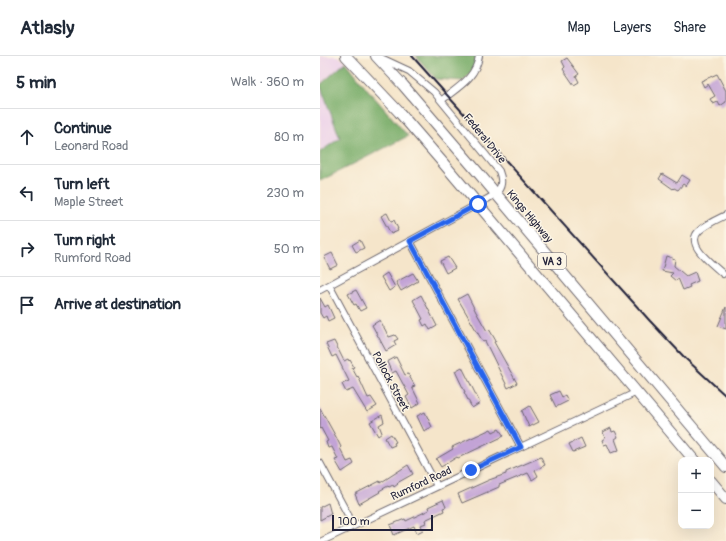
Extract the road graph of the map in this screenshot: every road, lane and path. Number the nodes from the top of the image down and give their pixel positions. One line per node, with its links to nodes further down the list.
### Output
1 (346, 56): 6 (highway, VA 3)
2 (377, 56): 4 (street, Federal Drive); 5 (highway, Kings Highway / VA 3)
3 (479, 56): 4 (street)
4 (442, 100): 5 (street, Federal Drive)
5 (496, 194): 6 (street); 16 (highway, Kings Highway / VA 3)
6 (478, 204): 8 (street); 12 (highway, VA 3)
7 (726, 215): 9 (street)
8 (410, 241): 10 (street); 13 (street)
9 (724, 274)
10 (329, 285): 11 (street); 18 (street, Pollock Street)
11 (320, 290)
12 (637, 392): 13 (street, Rumford Road); 14 (highway, VA 3)
13 (521, 447): 18 (street, Rumford Road)
14 (691, 457)
15 (320, 463): 20 (street)
16 (726, 467)
17 (714, 484): 19 (highway)
18 (437, 486): 20 (street, Rumford Road)
19 (726, 498)
20 (354, 526): 21 (street, Rumford Road)
21 (322, 541)

